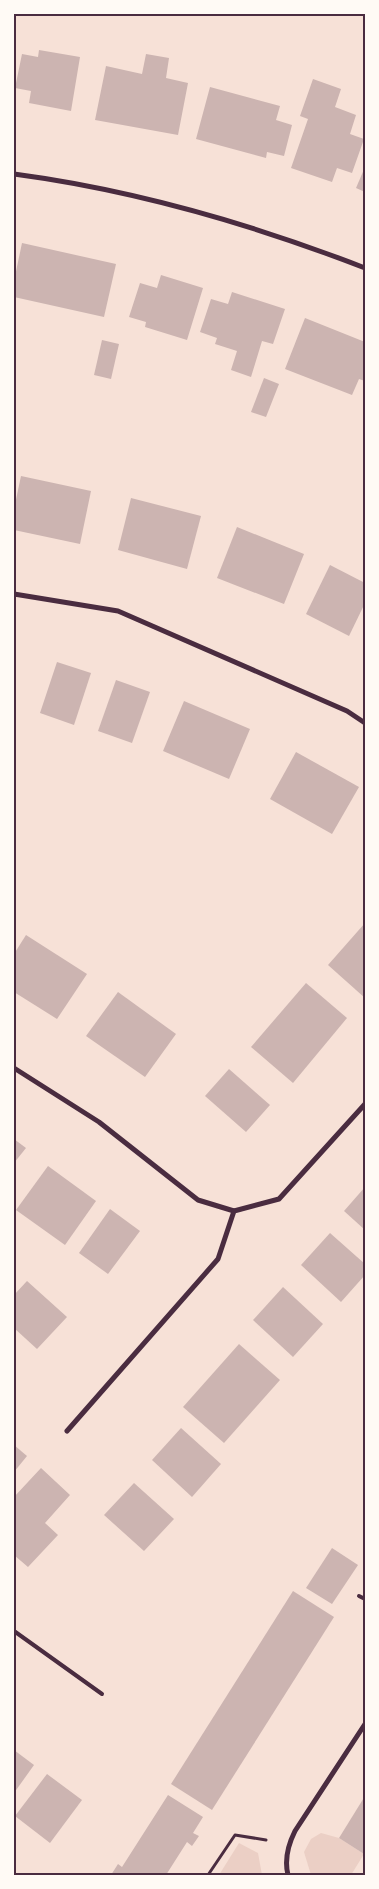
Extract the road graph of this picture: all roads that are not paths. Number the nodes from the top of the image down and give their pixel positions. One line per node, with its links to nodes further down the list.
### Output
1 (14, 174): 2 (street)
2 (365, 268)
3 (14, 594): 4 (street)
4 (365, 723)
5 (14, 1068): 7 (street)
6 (365, 1104): 7 (street)
7 (234, 1212): 8 (street)
8 (66, 1430)
9 (359, 1596): 10 (lane)
10 (365, 1599)
11 (14, 1631): 12 (lane)
12 (102, 1694)
13 (365, 1724): 14 (street)
14 (288, 1875)

